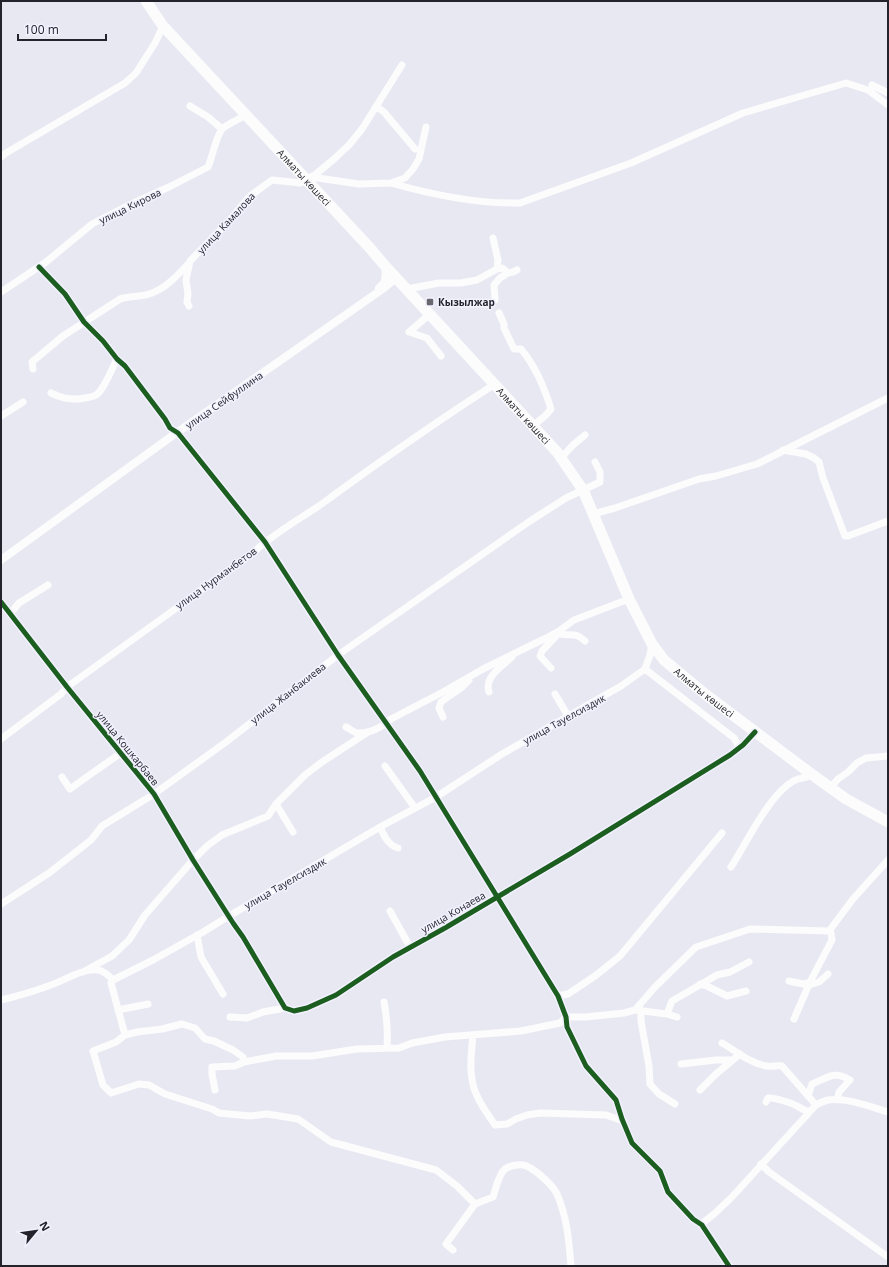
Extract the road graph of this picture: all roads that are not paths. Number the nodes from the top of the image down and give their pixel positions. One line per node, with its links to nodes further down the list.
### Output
1 (146, 1): 2 (main road, Алматы көшесі)
2 (163, 26): 9 (main road, Алматы көшесі); 13 (street)
3 (402, 65): 8 (street)
4 (872, 85): 5 (street)
5 (888, 93)
6 (888, 105): 15 (street)
7 (190, 106): 11 (street)
8 (376, 106): 12 (street); 14 (street)
9 (246, 115): 11 (street); 14 (main road, Алматы көшесі)
10 (426, 127): 15 (street)
11 (222, 129): 18 (street, улица Кирова)
12 (415, 149)
13 (1, 157)
14 (309, 179): 15 (street, улица Камалова); 17 (street, улица Камалова); 19 (main road, Алматы көшесі)
15 (391, 183)
16 (493, 238): 20 (street)
17 (190, 261): 28 (street, улица Камалова); 31 (street)
18 (39, 267): 25 (street, улица Кирова); 31 (street)
19 (386, 267): 23 (main road, Алматы көшесі); 26 (street, улица Сейфуллина)
20 (497, 269): 22 (street); 24 (street)
21 (517, 270): 22 (street)
22 (508, 273): 27 (street)
23 (396, 278): 24 (main road, Алматы көшесі); 26 (street, улица Сейфуллина)
24 (407, 289): 30 (main road, Алматы көшесі)
25 (1, 292)
26 (370, 297): 41 (street, улица Сейфуллина)
27 (495, 300)
28 (189, 306)
29 (499, 313): 40 (street)
30 (430, 314): 32 (street); 35 (main road, Алматы көшесі)
31 (84, 322): 33 (street); 34 (street)
32 (441, 356)
33 (117, 359): 36 (street); 41 (street)
34 (33, 369)
35 (495, 384): 40 (main road, Алматы көшесі); 49 (street, улица Нурманбетов)
36 (51, 393)
37 (888, 398): 43 (street)
38 (23, 402): 39 (street)
39 (1, 416)
40 (533, 426): 44 (main road, Алматы көшесі)
41 (178, 433): 49 (street); 50 (street, улица Сейфуллина)
42 (585, 435): 44 (street)
43 (783, 450): 47 (street); 48 (street)
44 (561, 458): 46 (main road, Алматы көшесі)
45 (595, 462): 46 (street, улица Жанбакиева)
46 (583, 490): 47 (main road, Алматы көшесі); 59 (street, улица Жанбакиева)
47 (593, 514): 52 (main road, Алматы көшесі)
48 (888, 521)
49 (265, 542): 59 (street); 63 (street, улица Нурманбетов)
50 (1, 560)
51 (48, 585): 54 (street)
52 (629, 599): 55 (street); 57 (main road, Алматы көшесі)
53 (1, 602): 54 (street, улица Кошкарбаев)
54 (10, 614): 63 (street, улица Кошкарбаев)
55 (556, 633): 56 (street); 58 (street); 60 (street)
56 (586, 641)
57 (652, 644): 61 (street); 71 (main road, Алматы көшесі)
58 (522, 650): 62 (street); 64 (street)
59 (338, 654): 68 (street); 80 (street, улица Жанбакиева)
60 (551, 668)
61 (645, 669): 66 (street, улица Тауелсиздик); 73 (street)
62 (474, 674): 67 (street); 68 (street)
63 (67, 687): 72 (street, улица Нурманбетов); 74 (street, улица Кошкарбаев)
64 (489, 692)
65 (555, 694): 66 (street)
66 (568, 716): 81 (street, улица Тауелсиздик)
67 (443, 717)
68 (386, 723): 70 (street); 81 (street)
69 (346, 727): 70 (street)
70 (368, 732): 82 (street)
71 (754, 732): 73 (street, улица Конаева); 77 (main road, Алматы көшесі)
72 (1, 739)
73 (737, 750): 92 (street, улица Конаева)
74 (121, 753): 78 (street); 80 (street, улица Кошкарбаев)
75 (888, 756): 79 (street)
76 (385, 766): 83 (street)
77 (810, 773): 79 (main road, Алматы көшесі); 91 (street)
78 (62, 776)
79 (830, 788): 84 (main road, Алматы көшесі)
80 (154, 794): 89 (street, улица Кошкарбаев); 93 (street, улица Жанбакиева)
81 (436, 797): 83 (street, улица Тауелсиздик); 92 (street)
82 (276, 804): 86 (street); 89 (street)
83 (415, 808): 85 (street, улица Тауелсиздик)
84 (888, 822)
85 (380, 827): 88 (street); 95 (street, улица Тауелсиздик)
86 (293, 832)
87 (722, 833): 110 (street)
88 (398, 848)
89 (193, 860): 95 (street, улица Кошкарбаев); 99 (street)
90 (888, 860): 96 (street)
91 (731, 867)
92 (497, 897): 98 (street, улица Конаева); 110 (street)
93 (1, 904)
94 (390, 911): 98 (street)
95 (229, 916): 97 (street, улица Тауелсиздик); 114 (street)
96 (829, 931): 107 (street); 116 (street)
97 (198, 935): 104 (street, улица Тауелсиздик); 109 (street)
98 (410, 947): 114 (street, улица Конаева)
99 (108, 958): 101 (street); 102 (street)
100 (749, 962): 106 (street)
101 (83, 972): 102 (street); 111 (street)
102 (106, 973): 104 (street)
103 (828, 974): 107 (street)
104 (113, 980): 115 (street)
105 (789, 981): 107 (street)
106 (700, 984): 108 (street); 117 (street)
107 (810, 984): 121 (street)
108 (746, 991)
109 (223, 994)
110 (558, 996): 119 (street)
111 (1, 1000)
112 (384, 1002): 125 (street)
113 (148, 1004): 115 (street)
114 (285, 1008): 118 (street, улица Конаева)
115 (118, 1010): 122 (street)
116 (638, 1010): 117 (street); 119 (street); 135 (street)
117 (667, 1014): 120 (street)
118 (230, 1017)
119 (566, 1017): 123 (street); 139 (street)
120 (677, 1017)
121 (794, 1019)
122 (125, 1035): 128 (street); 141 (street)
123 (473, 1035): 125 (street); 139 (street)
124 (722, 1043): 126 (street)
125 (387, 1048): 128 (street)
126 (740, 1054): 127 (street); 132 (street)
127 (731, 1060): 129 (street); 131 (street)
128 (244, 1062): 130 (street)
129 (681, 1064)
130 (215, 1090)
131 (700, 1090)
132 (808, 1096): 133 (street); 136 (street)
133 (837, 1100): 136 (street); 138 (street)
134 (766, 1102): 137 (street)
135 (675, 1104)
136 (816, 1105): 137 (street)
137 (809, 1111): 140 (street)
138 (888, 1112)
139 (623, 1121): 142 (street)
140 (761, 1164): 142 (street); 144 (street)
141 (475, 1204): 143 (street); 145 (street)
142 (702, 1225): 146 (street)
143 (452, 1250)
144 (888, 1257)
145 (571, 1266)
146 (729, 1266)

